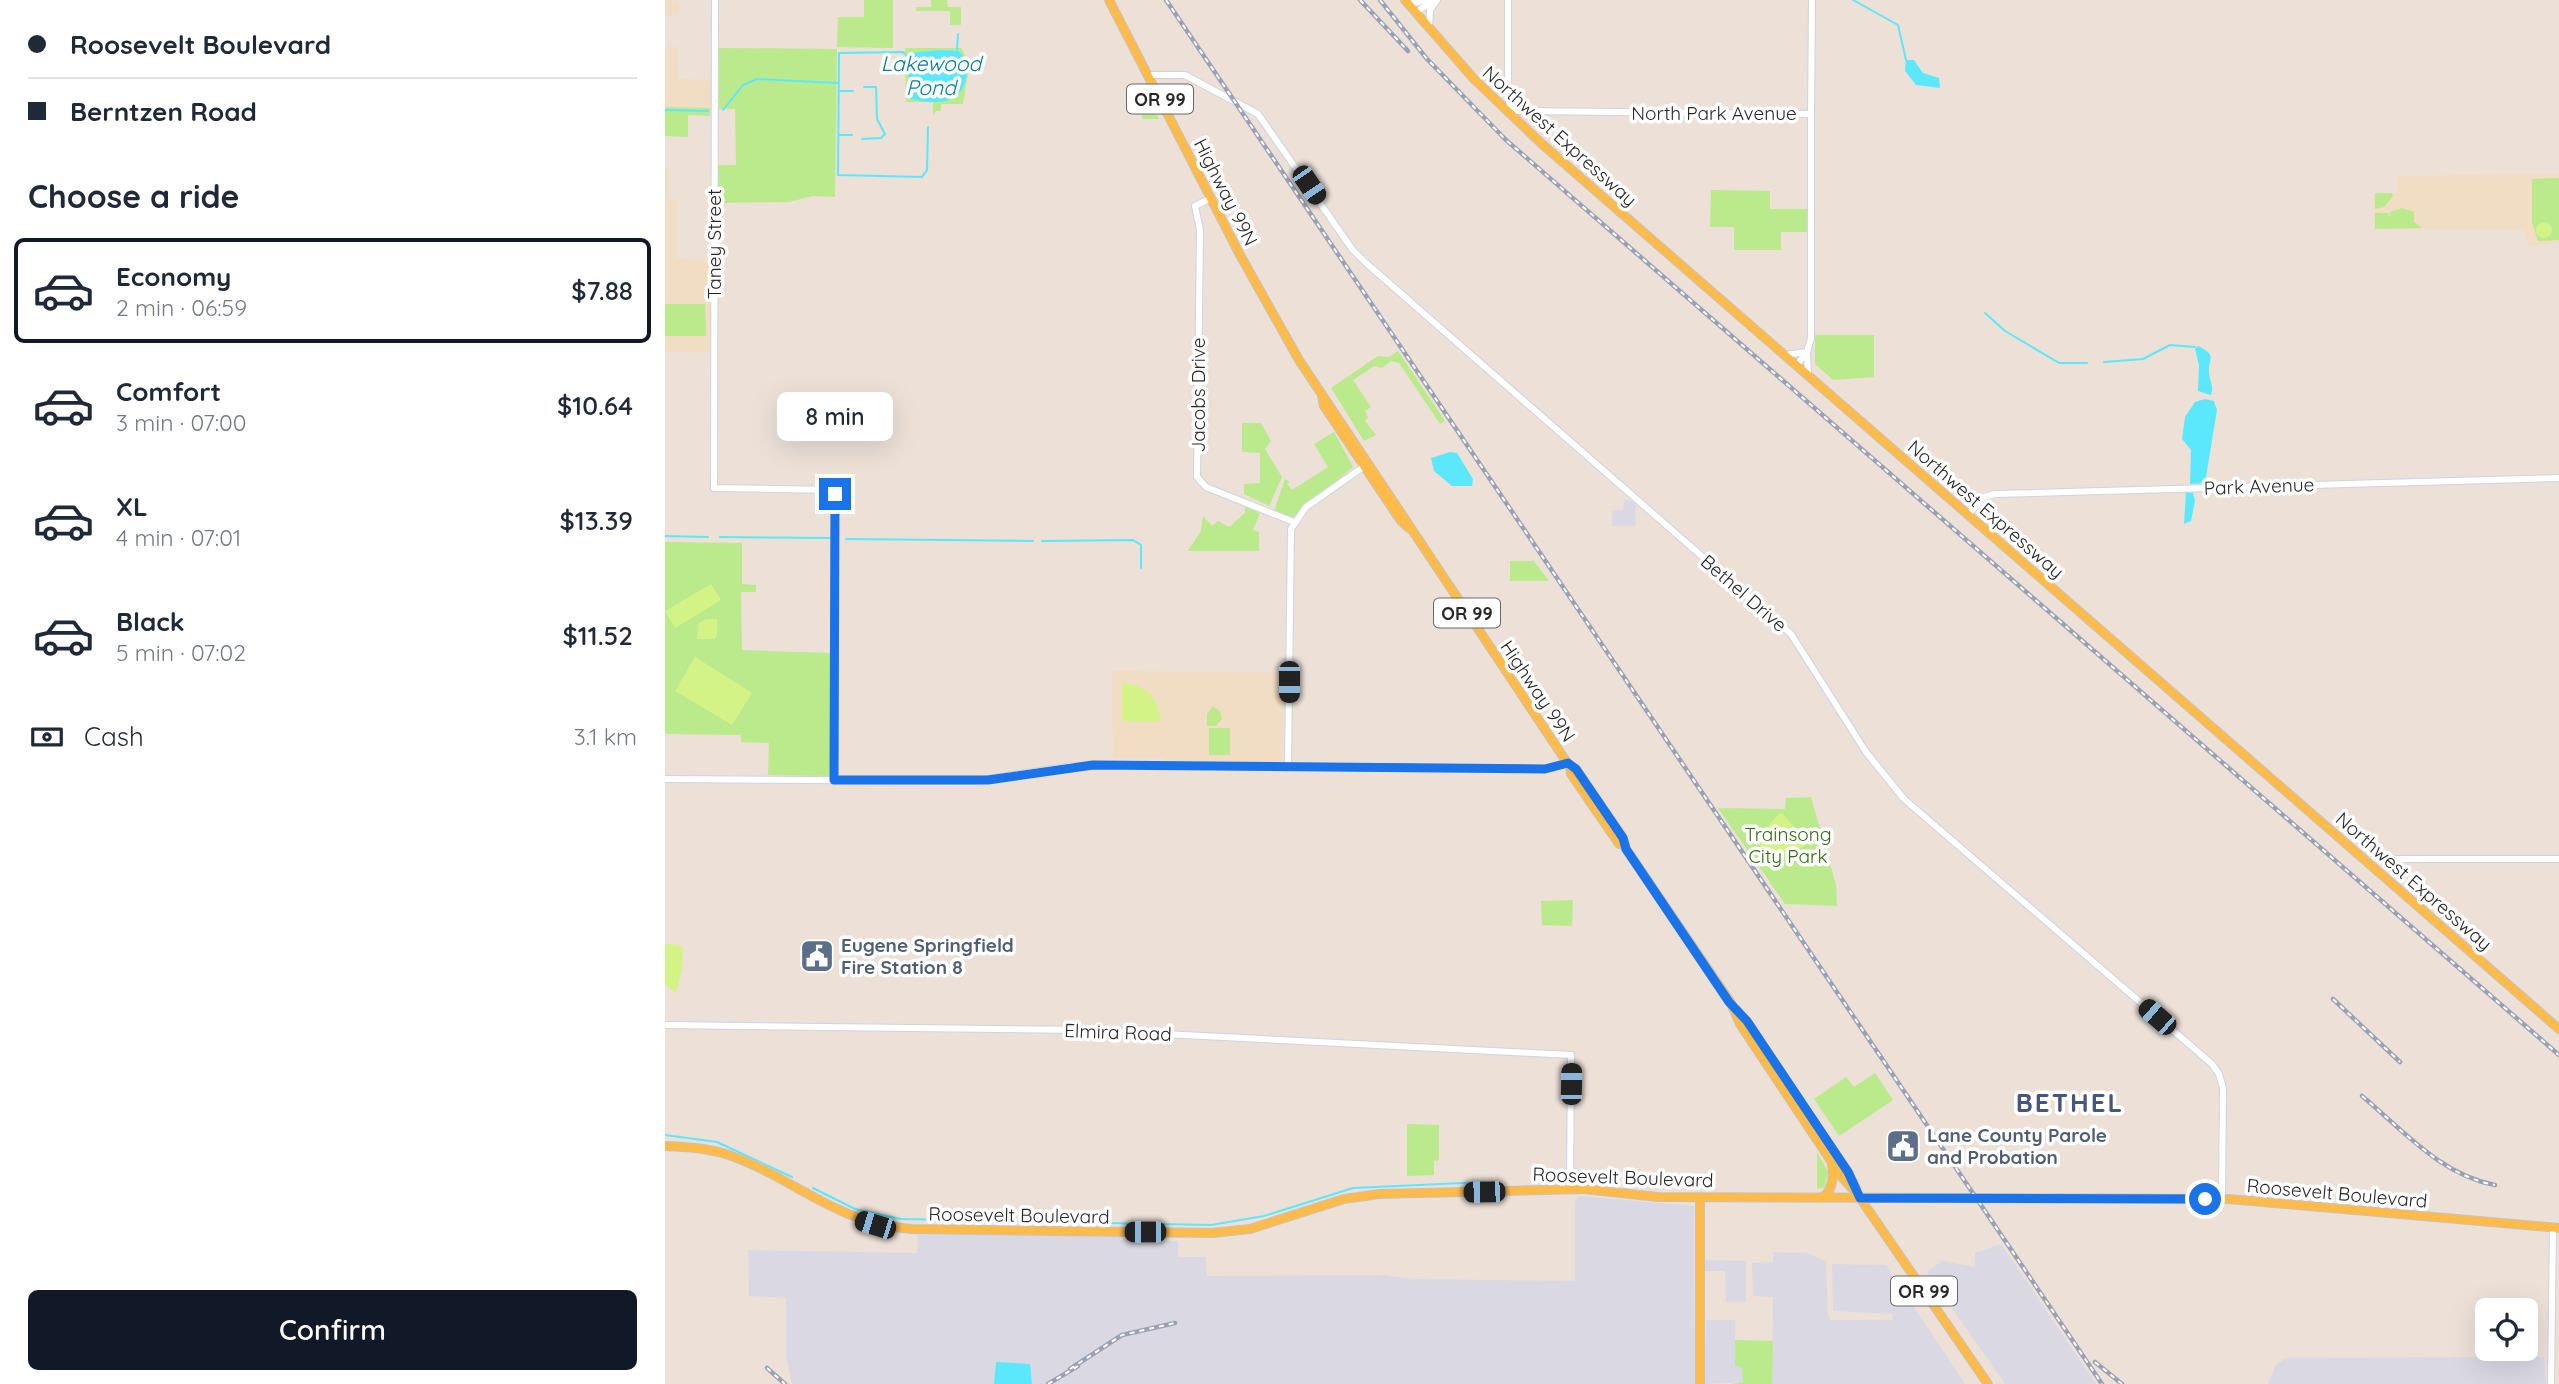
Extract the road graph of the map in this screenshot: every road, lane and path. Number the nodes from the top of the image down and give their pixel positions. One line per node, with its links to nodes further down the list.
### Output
1 (715, 0): 24 (street, Taney Street)
2 (1109, 0): 10 (main road, Highway 99N / OR 99)
3 (1405, 0): 4 (street); 8 (main road, Northwest Expressway)
4 (1426, 0)
5 (1436, 0): 8 (street); 9 (street)
6 (1508, 0): 11 (street, North Park Avenue)
7 (1812, 0): 11 (street)
8 (1415, 13): 9 (main road, Northwest Expressway)
9 (1429, 29): 14 (main road, Northwest Expressway)
10 (1147, 75): 12 (main road, Highway 99N / OR 99); 36 (street, Bethel Drive)
11 (1811, 114): 13 (street, North Park Avenue)
12 (1211, 198): 17 (main road, Highway 99N / OR 99); 20 (street, Jacobs Drive)
13 (1807, 352): 14 (street); 15 (street); 16 (street, North Park Avenue)
14 (1783, 355): 15 (main road, Northwest Expressway)
15 (1796, 366): 16 (main road, Northwest Expressway)
16 (1809, 377): 19 (main road, Northwest Expressway)
17 (1367, 465): 20 (street); 21 (main road, Highway 99N / OR 99)
18 (2559, 478): 19 (street, Park Avenue)
19 (1969, 514): 29 (main road, Northwest Expressway)
20 (1294, 522): 22 (street)
21 (1569, 765): 22 (street); 27 (main road, Highway 99N / OR 99)
22 (1289, 766): 24 (street)
23 (665, 779): 24 (street)
24 (834, 780)
25 (2348, 830): 26 (street)
26 (2559, 859)
27 (1731, 1003): 31 (main road, Highway 99N / OR 99); 35 (main road, Highway 99N / OR 99)
28 (665, 1025): 32 (street, Elmira Road)
29 (2559, 1029)
30 (665, 1146): 32 (main road, Roosevelt Boulevard)
31 (1831, 1161): 34 (main road); 35 (main road, Highway 99N / OR 99)
32 (1570, 1189): 33 (main road, Roosevelt Boulevard)
33 (1700, 1197): 34 (main road, Roosevelt Boulevard); 38 (main road)
34 (1822, 1198): 35 (main road, Roosevelt Boulevard)
35 (1860, 1198): 36 (main road, Roosevelt Boulevard); 39 (main road, Highway 99N / OR 99)
36 (2222, 1199): 37 (main road, Roosevelt Boulevard)
37 (2556, 1228): 40 (street)
38 (1700, 1384)
39 (1988, 1384)
40 (2551, 1384)

